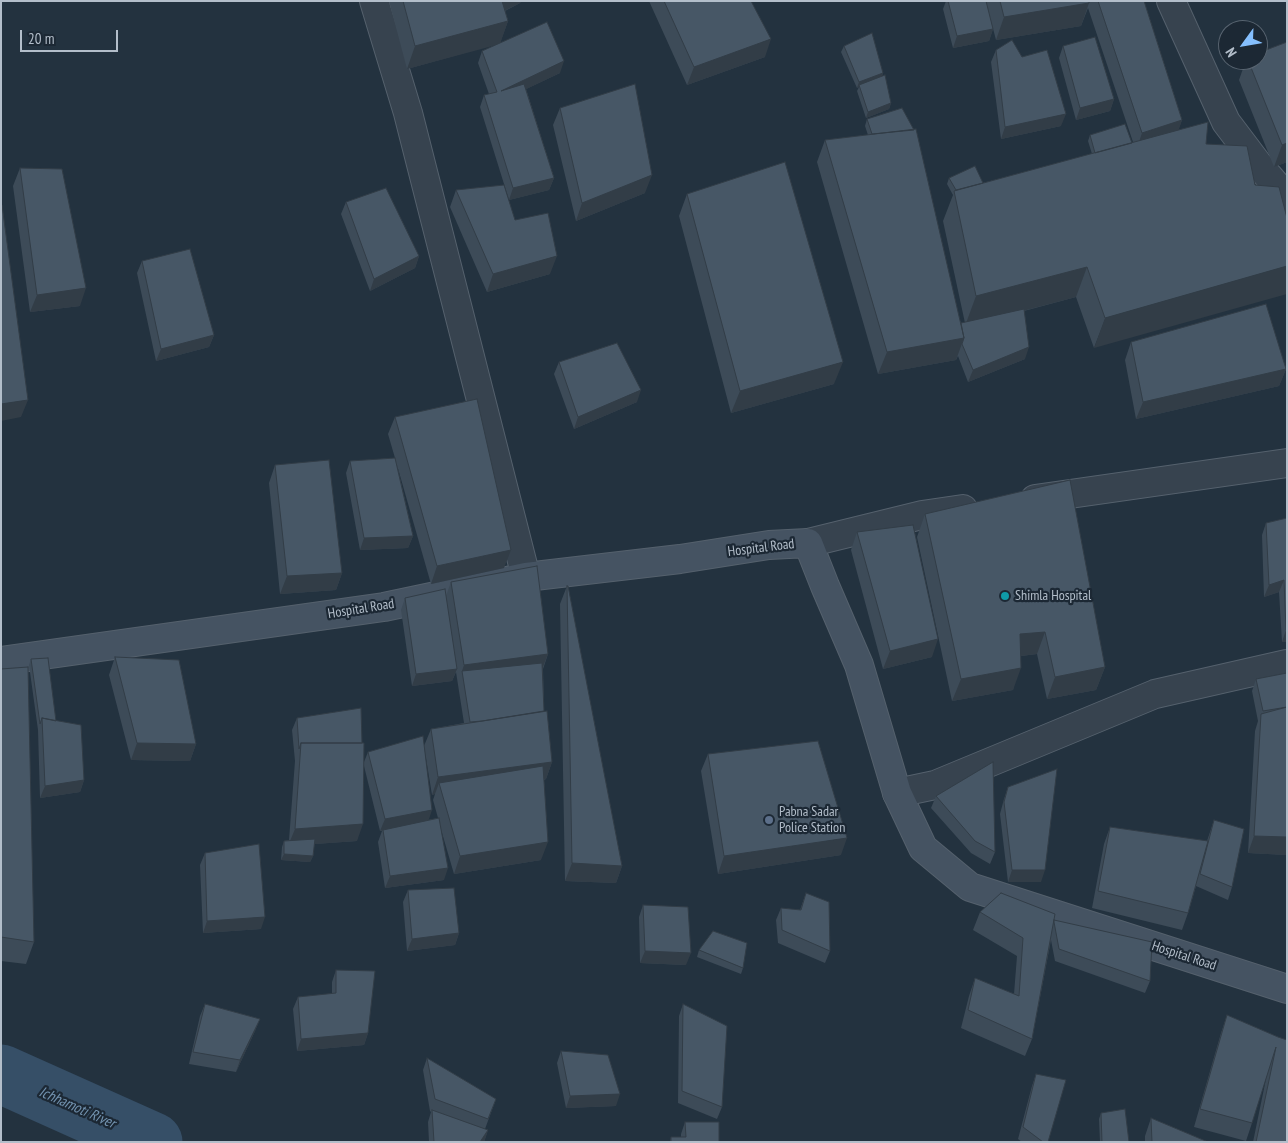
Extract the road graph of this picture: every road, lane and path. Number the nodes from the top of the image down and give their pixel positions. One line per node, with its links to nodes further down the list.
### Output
1 (374, 1): 6 (street)
2 (1171, 1): 3 (street)
3 (1287, 198)
4 (1287, 463): 5 (street)
5 (808, 543): 6 (main road, Hospital Road); 9 (main road, Hospital Road)
6 (526, 578): 7 (main road, Hospital Road)
7 (1, 661)
8 (1287, 664): 9 (street)
9 (897, 793): 10 (main road, Hospital Road)
10 (1287, 989)

